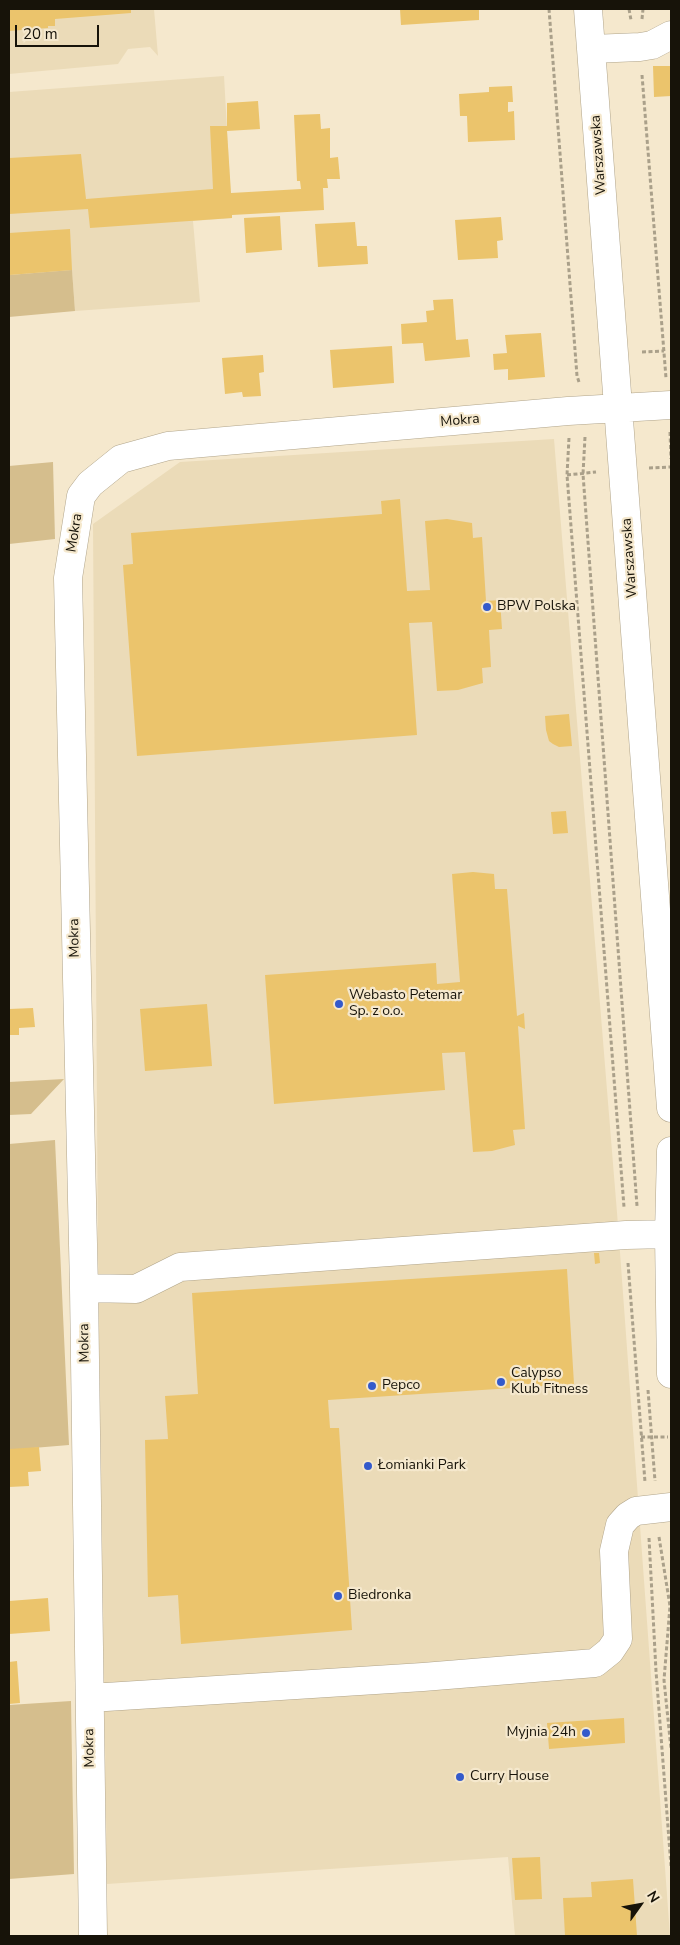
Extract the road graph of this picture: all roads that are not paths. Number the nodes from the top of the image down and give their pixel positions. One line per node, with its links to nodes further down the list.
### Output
1 (588, 9): 3 (street, Warszawska)
2 (671, 35): 3 (street)
3 (592, 49): 5 (street, Warszawska)
4 (669, 406): 5 (street, Mokra)
5 (618, 409): 6 (street, Warszawska); 9 (street, Mokra)
6 (671, 1108)
7 (671, 1151): 8 (street)
8 (669, 1234): 9 (street); 10 (street)
9 (84, 1288): 13 (street, Mokra)
10 (671, 1320): 11 (street)
11 (671, 1374)
12 (659, 1509): 13 (street)
13 (90, 1698): 14 (street, Mokra)
14 (93, 1936)

